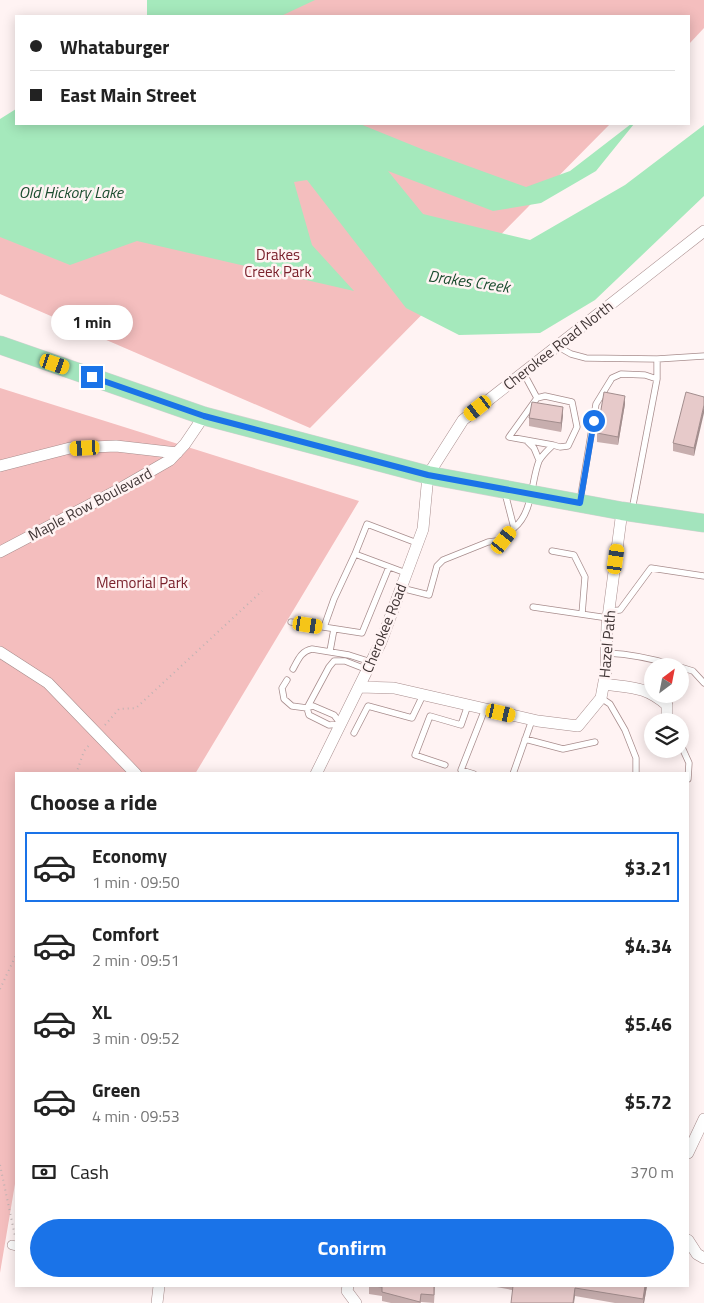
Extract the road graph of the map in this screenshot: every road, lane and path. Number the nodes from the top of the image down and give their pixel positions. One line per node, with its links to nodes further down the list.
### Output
1 (704, 231): 3 (street, Cherokee Road North)
2 (0, 345): 9 (main road)
3 (557, 346): 5 (lane); 6 (street, Cherokee Road North)
4 (704, 356): 5 (lane)
5 (657, 359): 7 (lane)
6 (523, 372): 8 (lane); 15 (street, Cherokee Road North)
7 (657, 378): 18 (lane); 19 (lane)
8 (537, 398): 10 (lane); 11 (lane)
9 (204, 416): 12 (street, Maple Row Boulevard); 15 (main road)
10 (527, 442): 11 (lane); 13 (lane)
11 (553, 445): 13 (lane)
12 (177, 453): 14 (street, Maple Row Boulevard); 24 (street, Maple Row Boulevard)
13 (539, 460): 17 (lane)
14 (0, 466)
15 (428, 475): 16 (main road); 22 (street, Cherokee Road)
16 (503, 489): 17 (main road); 21 (lane)
17 (532, 494): 18 (main road); 21 (lane)
18 (580, 503): 19 (main road)
19 (627, 512): 20 (main road); 33 (street, Hazel Path)
20 (704, 523)
21 (514, 528): 29 (lane)
22 (417, 543): 25 (lane); 27 (street, Cherokee Road)
23 (552, 551): 32 (lane)
24 (0, 552)
25 (355, 554): 26 (lane); 35 (lane)
26 (389, 567): 27 (lane); 36 (lane)
27 (406, 573): 29 (street, Cherokee Road)
28 (704, 576): 33 (lane)
29 (401, 588): 41 (street, Cherokee Road)
30 (262, 591): 57 (path)
31 (534, 607): 32 (lane)
32 (582, 614): 33 (lane)
33 (608, 615): 39 (street, Hazel Path)
34 (291, 622): 35 (lane)
35 (324, 628): 36 (lane)
36 (334, 629): 37 (lane)
37 (330, 651): 41 (lane); 42 (lane)
38 (0, 652): 57 (street)
39 (607, 654): 40 (lane); 46 (street, Hazel Path)
40 (652, 658)
41 (370, 666): 47 (street, Cherokee Road); 51 (lane)
42 (293, 669)
43 (689, 670): 45 (lane)
44 (287, 680): 51 (lane)
45 (704, 683)
46 (604, 684): 49 (street, Hazel Path); 53 (street)
47 (360, 687): 48 (street, Hazel Path); 55 (street, Cherokee Road)
48 (422, 695): 50 (street, Hazel Path); 56 (lane)
49 (601, 698): 54 (street, Hazel Path); 67 (lane)
50 (468, 705): 52 (street, Hazel Path); 61 (lane)
51 (306, 708): 55 (lane); 55 (lane)
52 (485, 709): 54 (street, Hazel Path); 65 (lane)
53 (667, 713)
54 (532, 720): 58 (lane)
55 (341, 724): 64 (street, Cherokee Road)
56 (354, 732)
57 (98, 734): 62 (path); 63 (street)
58 (525, 739): 59 (lane); 66 (lane)
59 (594, 742)
60 (687, 758): 68 (lane)
61 (445, 765)
62 (77, 772)
63 (134, 772)
64 (317, 772)
65 (468, 772)
66 (514, 772)
67 (636, 772)
68 (688, 772)
69 (15, 957): 70 (path)
70 (0, 989)
71 (704, 1119): 72 (street)
72 (692, 1135): 73 (street)
73 (689, 1148)
74 (0, 1164): 76 (path)
75 (689, 1242): 77 (street)
76 (14, 1245)
77 (704, 1258)
78 (159, 1287): 80 (street)
79 (348, 1287): 81 (street)
80 (157, 1303)
81 (356, 1303)

